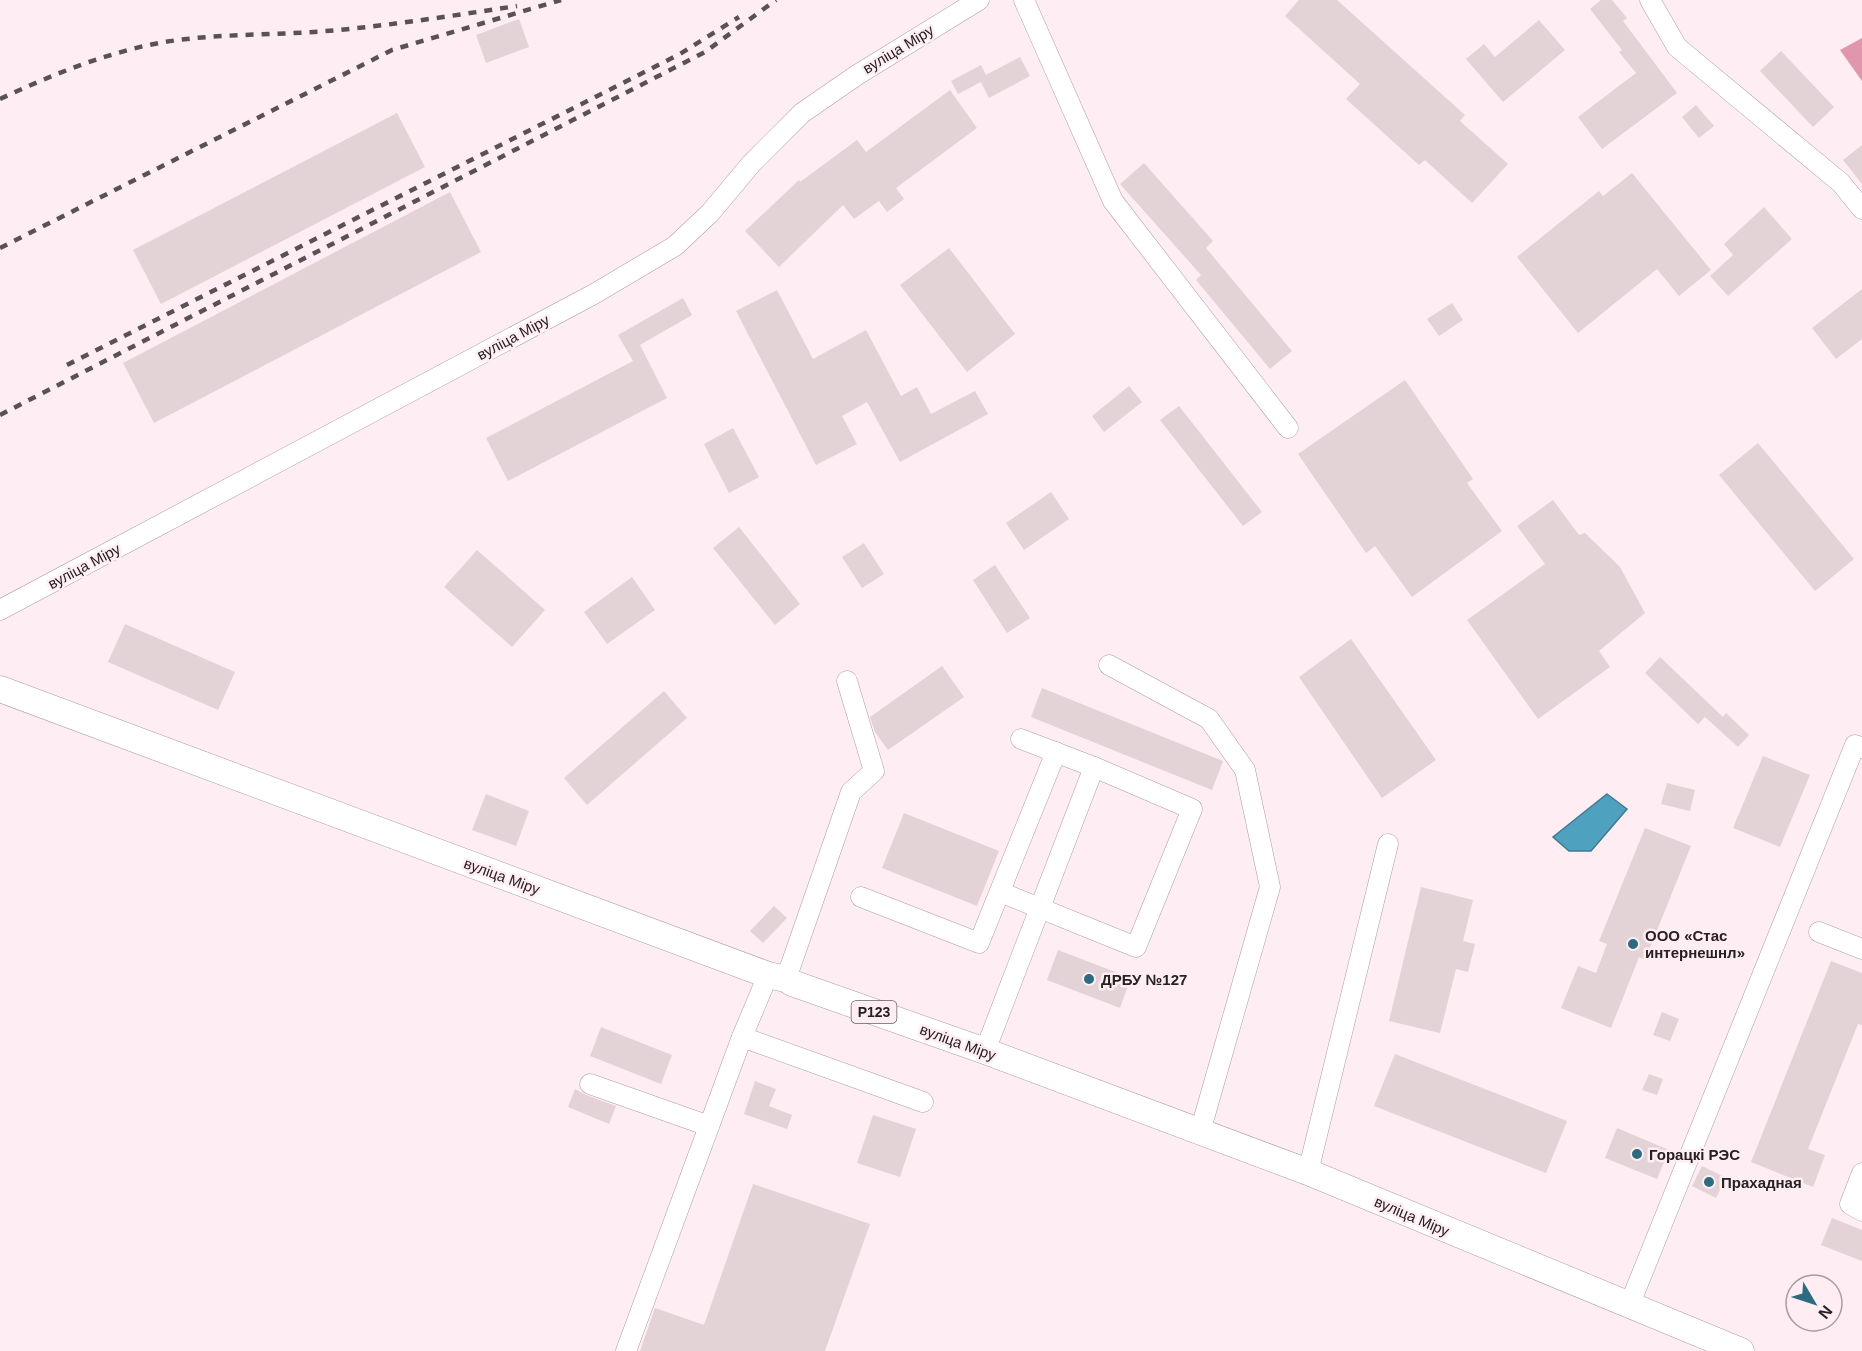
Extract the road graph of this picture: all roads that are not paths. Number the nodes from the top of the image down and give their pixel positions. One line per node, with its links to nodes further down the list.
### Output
1 (979, 0): 6 (street, вуліца Міру)
2 (1024, 0): 5 (street)
3 (1650, 0): 4 (street)
4 (1862, 209)
5 (1288, 428)
6 (0, 610)
7 (1109, 665): 26 (street)
8 (847, 681): 20 (street)
9 (0, 689): 20 (main road, вуліца Міру / Р123)
10 (1021, 739): 12 (street)
11 (1862, 748): 30 (street)
12 (1056, 752): 13 (street); 15 (street)
13 (1094, 767): 17 (street); 17 (street)
14 (1388, 844): 27 (street)
15 (1000, 892): 16 (street); 17 (street)
16 (861, 897)
17 (1040, 907): 22 (street)
18 (1819, 932): 19 (street)
19 (1862, 950)
20 (777, 977): 21 (street); 22 (main road, вуліца Міру / Р123)
21 (741, 1037): 24 (street); 25 (street)
22 (985, 1051): 26 (main road, вуліца Міру / Р123)
23 (590, 1084): 25 (street)
24 (923, 1102)
25 (709, 1126): 31 (street)
26 (1200, 1132): 27 (main road, вуліца Міру / Р123)
27 (1308, 1173): 30 (main road, вуліца Міру / Р123)
28 (1862, 1173): 29 (street)
29 (1862, 1211)
30 (1629, 1306): 32 (main road, вуліца Міру / Р123)
31 (626, 1351)
32 (1741, 1351)

